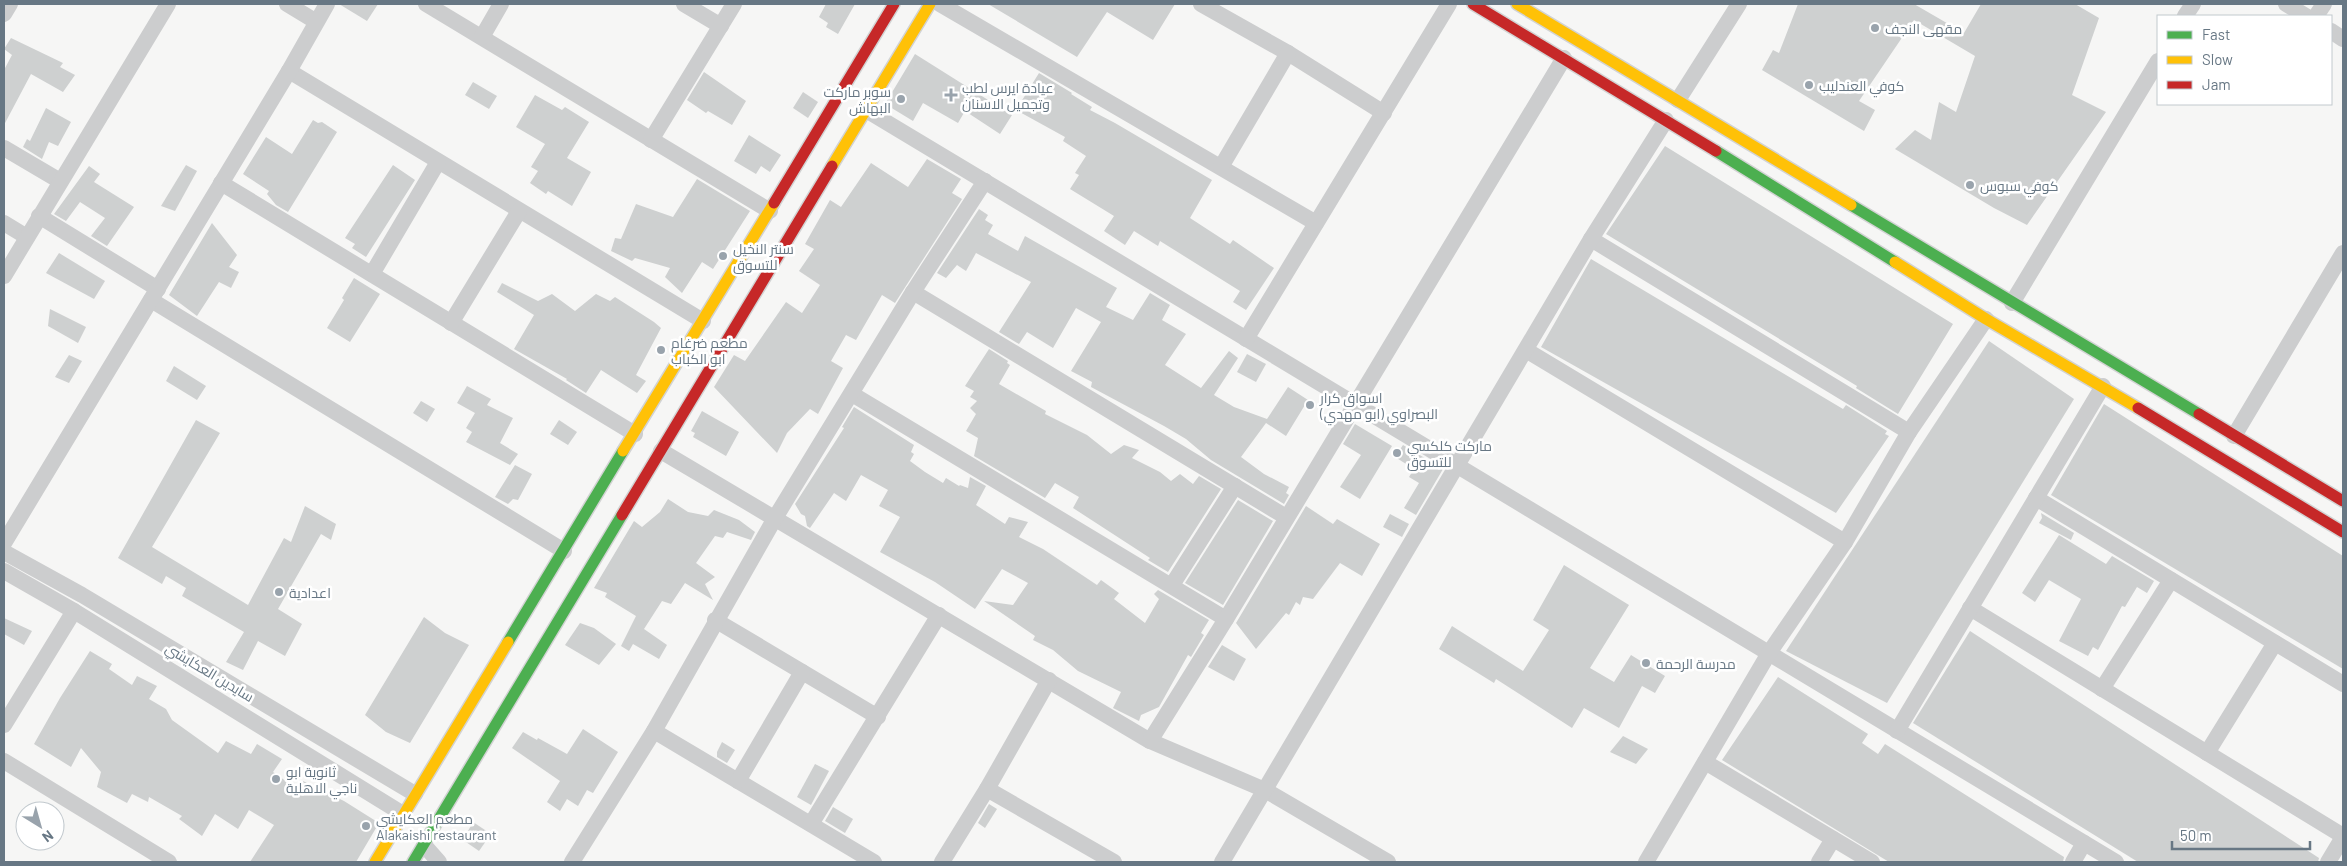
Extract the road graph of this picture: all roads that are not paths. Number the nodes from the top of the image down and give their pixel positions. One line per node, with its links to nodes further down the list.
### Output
1 (10, 4): 20 (street)
2 (168, 4): 41 (street)
3 (287, 4): 24 (street)
4 (327, 4): 24 (street)
5 (426, 4): 27 (street)
6 (501, 4): 27 (street)
7 (684, 4): 25 (street)
8 (734, 4): 25 (street)
9 (894, 4): 45 (street)
10 (930, 4): 34 (street)
11 (940, 4): 40 (street)
12 (1201, 4): 29 (street)
13 (1449, 4): 35 (street)
14 (1473, 4): 30 (street)
15 (1517, 4): 33 (street)
16 (1740, 4): 33 (street)
17 (2193, 4): 21 (street)
18 (2286, 4): 22 (street)
19 (2324, 4): 23 (street)
20 (4, 14)
21 (2186, 15)
22 (2304, 15)
23 (2317, 15)
24 (315, 21): 32 (street)
25 (720, 26): 37 (street)
26 (2332, 33): 28 (street)
27 (482, 37): 37 (street)
28 (2343, 39)
29 (1288, 53): 35 (street); 40 (street)
30 (1564, 58): 36 (street); 68 (street)
31 (2157, 63): 56 (street)
32 (289, 71): 39 (street); 43 (street)
33 (1678, 100): 56 (street)
34 (866, 110): 42 (street); 72 (street)
35 (1384, 113): 48 (street)
36 (1666, 120): 50 (street); 57 (street)
37 (651, 140): 45 (street)
38 (4, 148): 41 (street)
39 (438, 162): 44 (street); 52 (street)
40 (1221, 167): 48 (street)
41 (60, 181): 46 (street)
42 (985, 181): 54 (street); 60 (street)
43 (221, 183): 52 (street); 55 (street)
44 (519, 211): 58 (street); 59 (street)
45 (770, 211): 58 (street)
46 (38, 216): 49 (street); 55 (street)
47 (4, 223): 49 (street)
48 (1316, 223): 60 (street)
49 (27, 237): 53 (street)
50 (1591, 239): 62 (street); 69 (street)
51 (2343, 254): 71 (street)
52 (372, 274): 59 (street)
53 (4, 276)
54 (913, 292): 67 (street); 76 (street)
55 (154, 294): 85 (street); 86 (street)
56 (2012, 303): 61 (street)
57 (1986, 319): 64 (street); 69 (street)
58 (703, 322): 70 (street)
59 (452, 323): 70 (street)
60 (1246, 339): 68 (street)
61 (2064, 343): 63 (street); 64 (street)
62 (1526, 350): 74 (street); 84 (street)
63 (2098, 354): 65 (street); 71 (street)
64 (2050, 355): 65 (street)
65 (2083, 366): 66 (street)
66 (2103, 386): 77 (street); 83 (street)
67 (852, 394): 82 (street); 90 (street)
68 (1355, 404): 74 (street); 81 (street)
69 (1909, 432): 84 (street)
70 (635, 434): 73 (street)
71 (2234, 436): 78 (street)
72 (661, 450): 75 (street); 82 (street)
73 (618, 461): 75 (street); 79 (street)
74 (1458, 466): 97 (street); 112 (street)
75 (644, 478): 80 (street)
76 (1235, 486): 81 (street); 90 (street)
77 (2036, 498): 89 (street); 91 (street)
78 (2343, 501)
79 (593, 502): 80 (street); 86 (street)
80 (616, 505): 119 (street)
81 (1286, 517): 94 (street)
82 (775, 518): 93 (street); 95 (street)
83 (2343, 532)
84 (1845, 542): 97 (street)
85 (4, 543)
86 (564, 551): 113 (street)
87 (4, 552): 113 (street, سايدين العكايشي)
88 (4, 572): 92 (street, سايدين العكايشي)
89 (2171, 580): 96 (street); 101 (street)
90 (1172, 585): 94 (street)
91 (1970, 608): 101 (street); 105 (street)
92 (74, 611): 103 (street); 114 (street, سايدين العكايشي)
93 (939, 615): 99 (street); 102 (street)
94 (1226, 619): 106 (street)
95 (715, 620): 98 (street); 104 (street)
96 (2274, 642): 100 (street); 107 (street)
97 (1769, 653): 105 (street); 109 (street)
98 (802, 672): 102 (street); 110 (street)
99 (1048, 680): 106 (street); 111 (street)
100 (2343, 684)
101 (2102, 689): 107 (street)
102 (878, 717): 115 (street)
103 (4, 725)
104 (654, 731): 110 (street); 124 (street)
105 (1897, 731): 118 (street)
106 (1150, 740): 112 (street)
107 (2207, 752): 116 (street)
108 (4, 761): 120 (street)
109 (1705, 762): 117 (street); 130 (street)
110 (738, 781): 115 (street)
111 (987, 789): 126 (street); 127 (street)
112 (1265, 790): 128 (street); 129 (street)
113 (414, 794): 114 (street)
114 (403, 814): 121 (street)
115 (811, 824): 125 (street)
116 (2343, 836): 135 (street)
117 (1833, 839): 131 (street); 132 (street)
118 (2084, 843): 133 (street); 134 (street)
119 (424, 845): 122 (street); 123 (street)
120 (169, 862)
121 (375, 862)
122 (413, 862)
123 (439, 862)
124 (572, 862)
125 (874, 862)
126 (942, 862)
127 (1114, 862)
128 (1222, 862)
129 (1388, 862)
130 (1646, 862)
131 (1819, 862)
132 (1872, 862)
133 (2073, 862)
134 (2116, 862)
135 (2328, 862)

